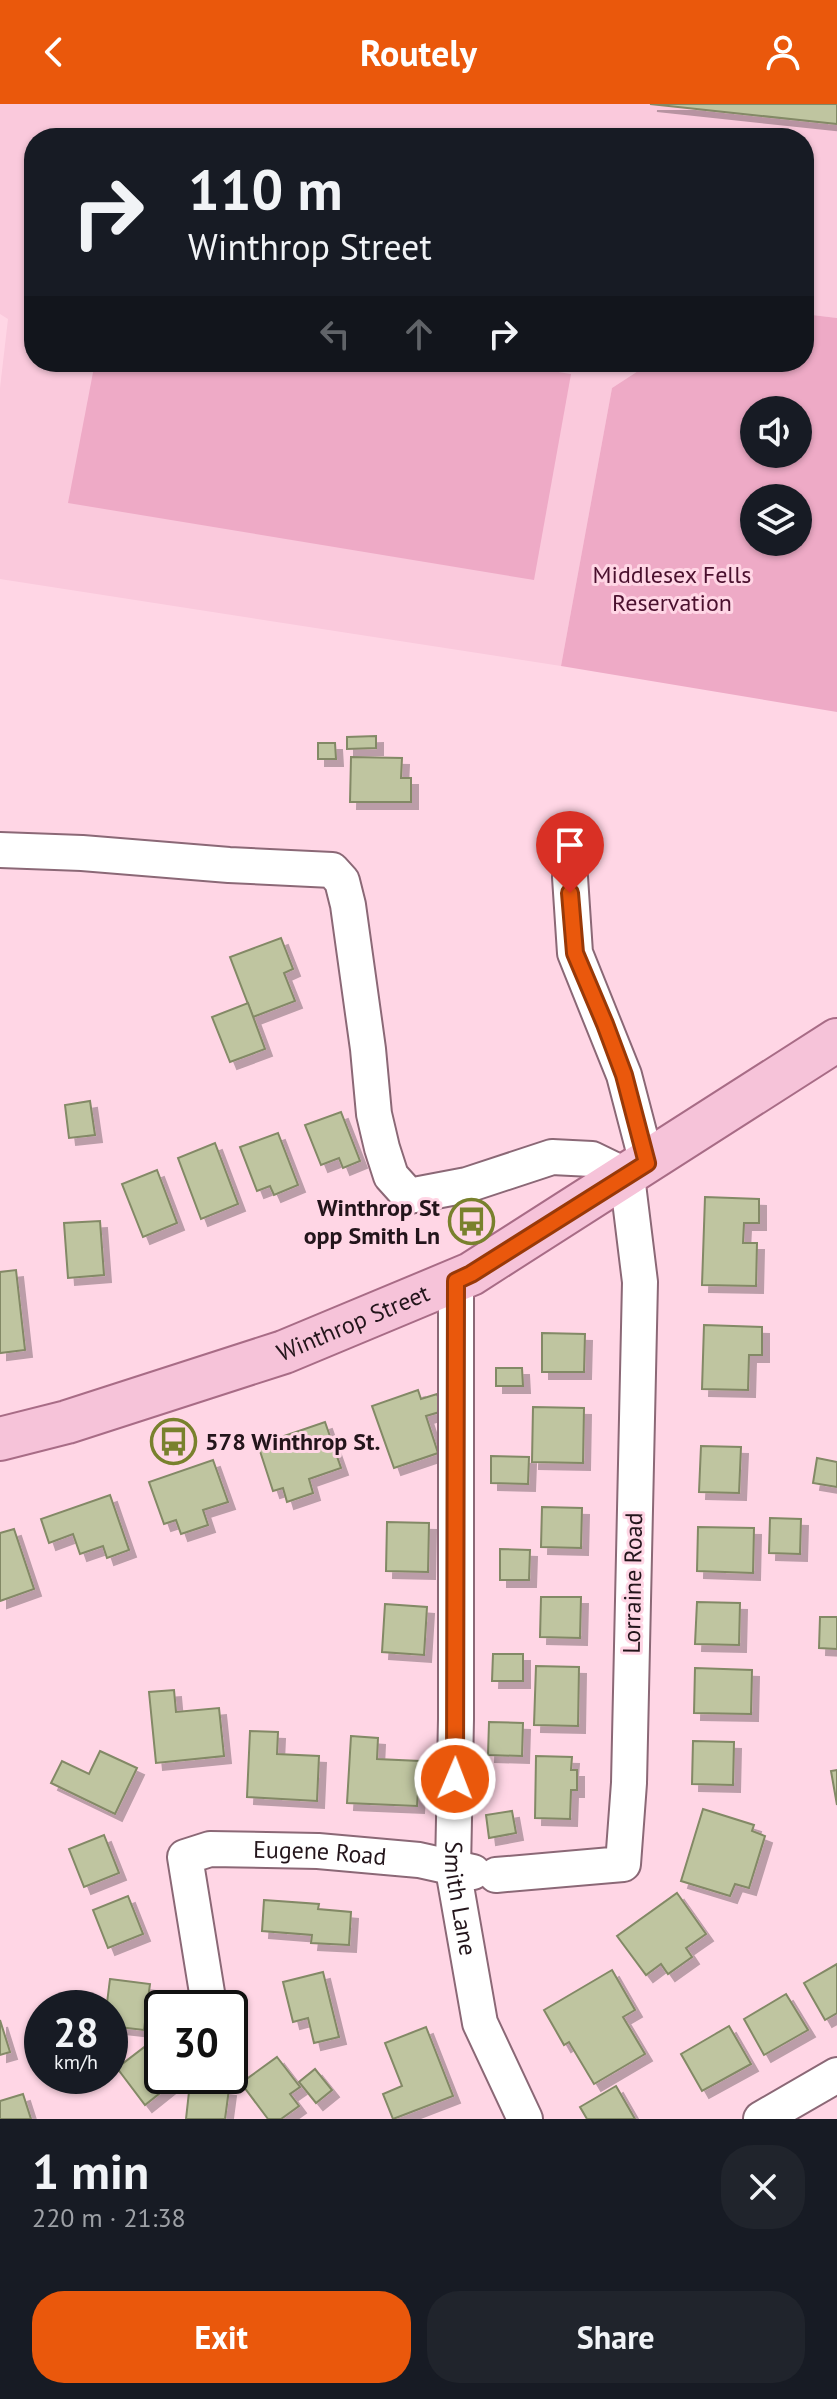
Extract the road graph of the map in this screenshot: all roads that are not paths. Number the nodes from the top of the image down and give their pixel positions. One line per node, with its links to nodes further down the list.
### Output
1 (0, 850): 4 (street)
2 (570, 877): 4 (street)
3 (837, 1040): 4 (main road, Winthrop Street)
4 (637, 1169): 5 (main road, Winthrop Street); 7 (street, Lorraine Road)
5 (456, 1281): 6 (main road, Winthrop Street); 7 (street, Smith Lane)
6 (0, 1439)
7 (453, 1869): 8 (street, Eugene Road); 10 (street, Smith Lane)
8 (207, 1990)
9 (837, 2075): 11 (street)
10 (525, 2119)
11 (761, 2119)

